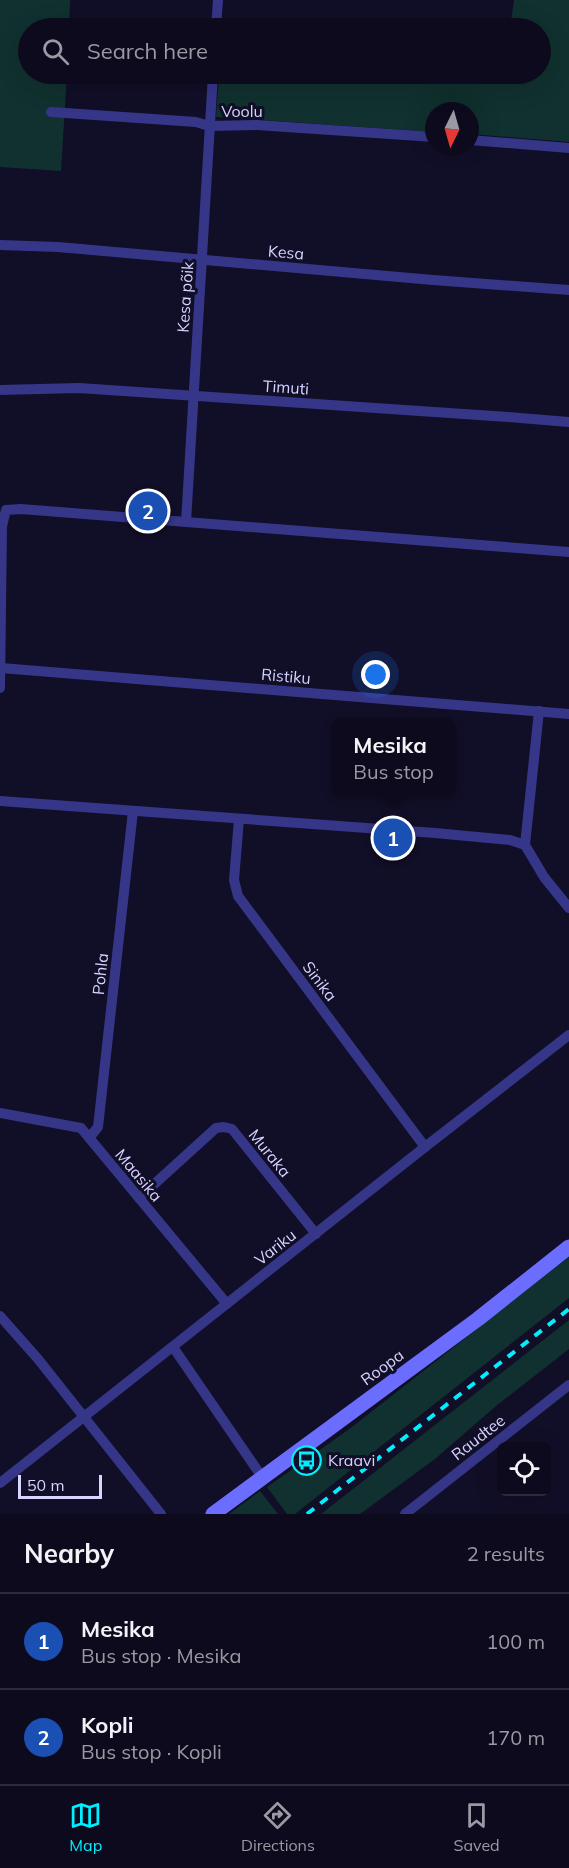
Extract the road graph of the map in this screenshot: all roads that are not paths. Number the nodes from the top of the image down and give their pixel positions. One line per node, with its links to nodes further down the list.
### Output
1 (218, 0): 2 (street)
2 (217, 18)
3 (212, 84): 5 (street, Kesa põik)
4 (51, 112): 5 (street, Voolu)
5 (209, 126): 6 (street, Voolu); 10 (street, Kesa põik)
6 (425, 136)
7 (479, 141): 8 (street)
8 (569, 148)
9 (0, 245): 10 (street, Kesa)
10 (202, 260): 11 (street, Kesa); 13 (street, Kesa põik)
11 (569, 290)
12 (0, 390): 13 (street, Timuti)
13 (194, 396): 14 (street, Timuti); 15 (street, Kesa põik)
14 (569, 422)
15 (186, 522): 16 (street); 17 (street)
16 (569, 552)
17 (1, 668): 18 (street); 19 (street, Ristiku)
18 (0, 688)
19 (538, 711): 20 (street, Ristiku); 24 (street)
20 (569, 714)
21 (0, 801): 22 (street)
22 (133, 811): 23 (street); 28 (street, Pohla)
23 (239, 819): 24 (street); 29 (street, Sinika)
24 (525, 845): 25 (street)
25 (569, 908)
26 (569, 1035): 29 (street, Variku)
27 (0, 1113): 28 (street, Maasika)
28 (89, 1138): 30 (street, Maasika)
29 (425, 1147): 31 (street, Variku)
30 (139, 1198): 31 (street, Muraka); 33 (street, Maasika)
31 (316, 1234): 33 (street, Variku)
32 (569, 1247): 38 (street, Roopa)
33 (227, 1304): 35 (street, Variku)
34 (0, 1316): 37 (street)
35 (173, 1347): 37 (street, Variku); 38 (street)
36 (569, 1385): 42 (street, Raudtee)
37 (83, 1416): 39 (street, Variku); 40 (street)
38 (262, 1477): 41 (street, Roopa)
39 (0, 1483)
40 (161, 1514)
41 (213, 1514)
42 (405, 1514)

